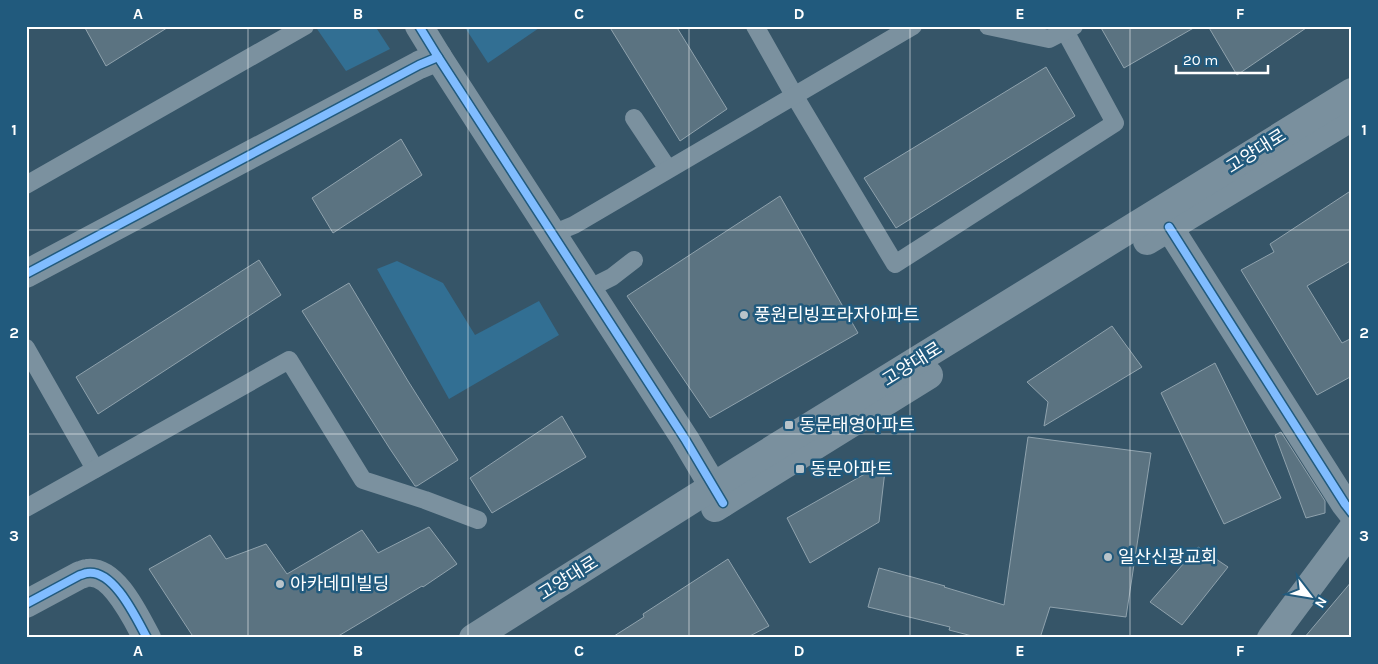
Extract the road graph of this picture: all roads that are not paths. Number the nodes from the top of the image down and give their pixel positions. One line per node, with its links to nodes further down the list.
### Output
1 (305, 26): 13 (lane)
2 (419, 26): 7 (street)
3 (755, 26): 9 (lane)
4 (913, 26): 9 (lane)
5 (988, 26): 6 (lane)
6 (1070, 28): 9 (lane)
7 (438, 57): 15 (street); 17 (street)
8 (1352, 92): 21 (main road, 고양대로)
9 (794, 95): 12 (lane)
10 (1352, 117): 14 (main road, 고양대로)
11 (634, 118): 12 (lane)
12 (668, 169): 15 (lane)
13 (26, 185)
14 (1169, 227): 21 (main road, 고양대로); 23 (street)
15 (552, 234): 18 (street)
16 (634, 260): 18 (lane)
17 (26, 274)
18 (588, 290): 21 (street)
19 (26, 348): 20 (lane)
20 (95, 468): 22 (lane); 24 (lane)
21 (718, 495): 28 (main road, 고양대로); 29 (main road, 고양대로)
22 (26, 508)
23 (1352, 513)
24 (478, 520)
25 (1352, 529): 30 (street)
26 (26, 604): 27 (street)
27 (147, 638)
28 (473, 638)
29 (508, 638)
30 (1270, 638)

